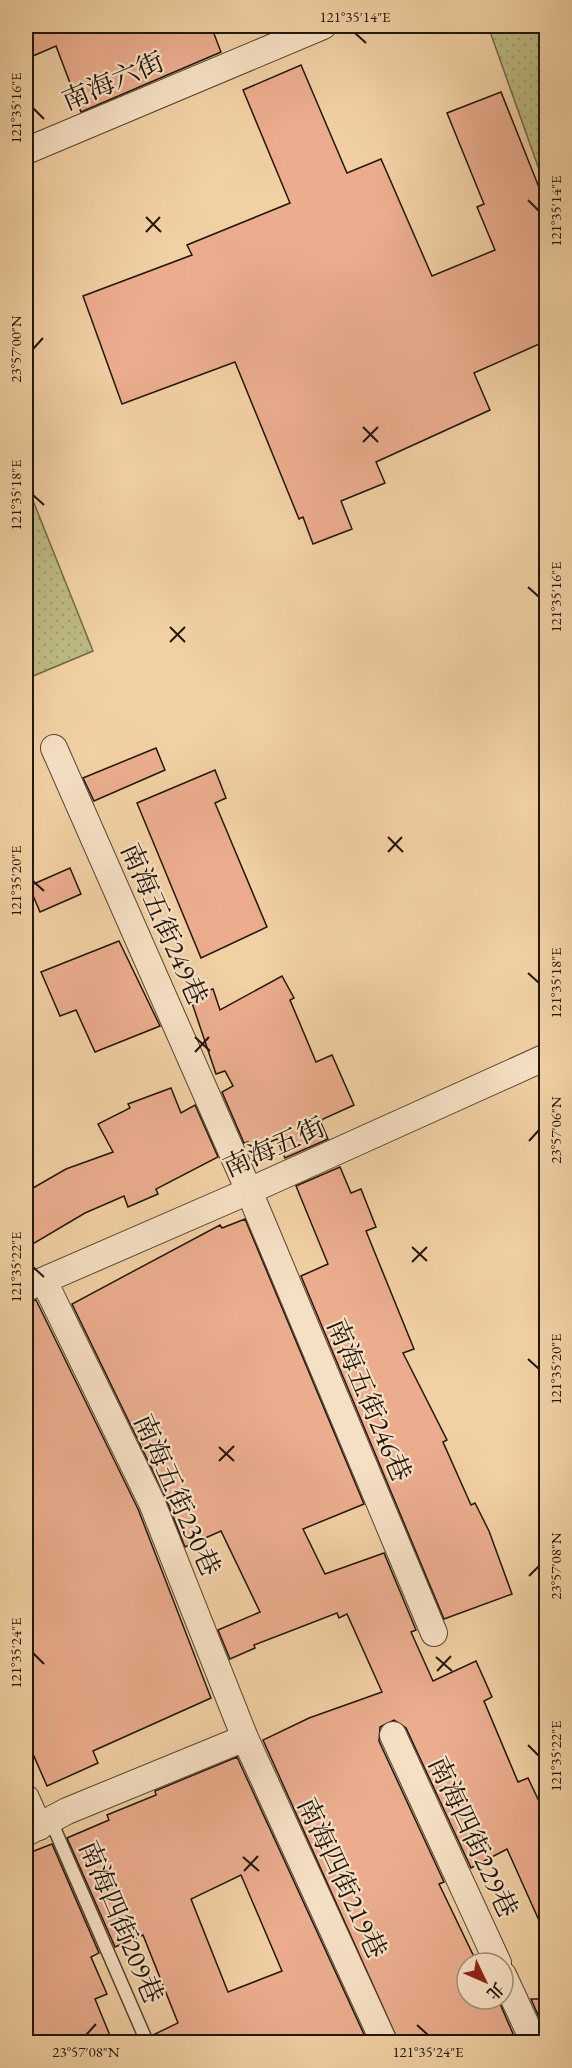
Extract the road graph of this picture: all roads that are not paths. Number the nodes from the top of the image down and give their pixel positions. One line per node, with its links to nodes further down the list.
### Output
1 (323, 26): 2 (street, 南海六街)
2 (26, 151)
3 (54, 748): 5 (street, 南海五街249巷)
4 (546, 1057): 5 (street, 南海五街)
5 (249, 1191): 6 (street, 南海五街); 7 (street, 南海五街246巷)
6 (35, 1284): 9 (street, 南海五街230巷)
7 (434, 1633)
8 (393, 1735): 12 (street, 南海四街229巷)
9 (245, 1738): 11 (street); 15 (street, 南海四街219巷)
10 (26, 1798): 11 (street)
11 (39, 1827): 14 (lane, 南海四街209巷)
12 (492, 1951)
13 (515, 2001): 16 (street)
14 (147, 2043)
15 (384, 2043)
16 (534, 2043)

